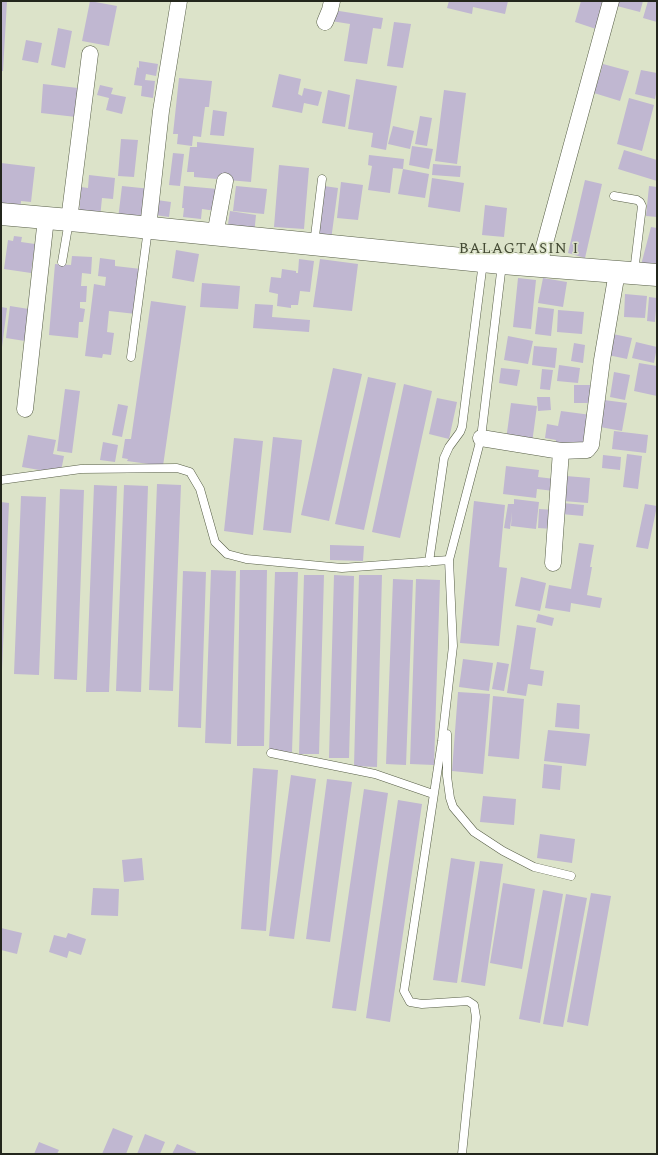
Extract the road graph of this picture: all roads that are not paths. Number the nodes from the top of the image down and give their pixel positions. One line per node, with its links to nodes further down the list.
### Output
1 (179, 1): 12 (street)
2 (332, 1): 4 (street)
3 (611, 1): 17 (street)
4 (325, 22)
5 (90, 54): 11 (street)
6 (322, 179): 14 (lane)
7 (225, 181): 13 (street)
8 (614, 196): 18 (lane)
9 (1, 214): 10 (street)
10 (46, 218): 11 (street); 21 (street)
11 (69, 220): 12 (street); 15 (lane)
12 (148, 228): 13 (street); 20 (lane)
13 (215, 234): 14 (street)
14 (314, 245): 16 (street)
15 (62, 262)
16 (493, 262): 17 (street); 22 (lane); 26 (lane)
17 (538, 265): 18 (street)
18 (625, 272): 19 (street); 23 (street)
19 (657, 275)
20 (131, 357)
21 (25, 409)
22 (481, 438): 23 (street); 25 (lane)
23 (561, 451): 27 (street)
24 (1, 480): 26 (lane)
25 (449, 560): 26 (lane); 28 (lane)
26 (429, 562)
27 (553, 563)
28 (445, 712): 30 (lane); 31 (lane)
29 (271, 753): 30 (lane)
30 (433, 794): 32 (lane)
31 (571, 876)
32 (462, 1154)

